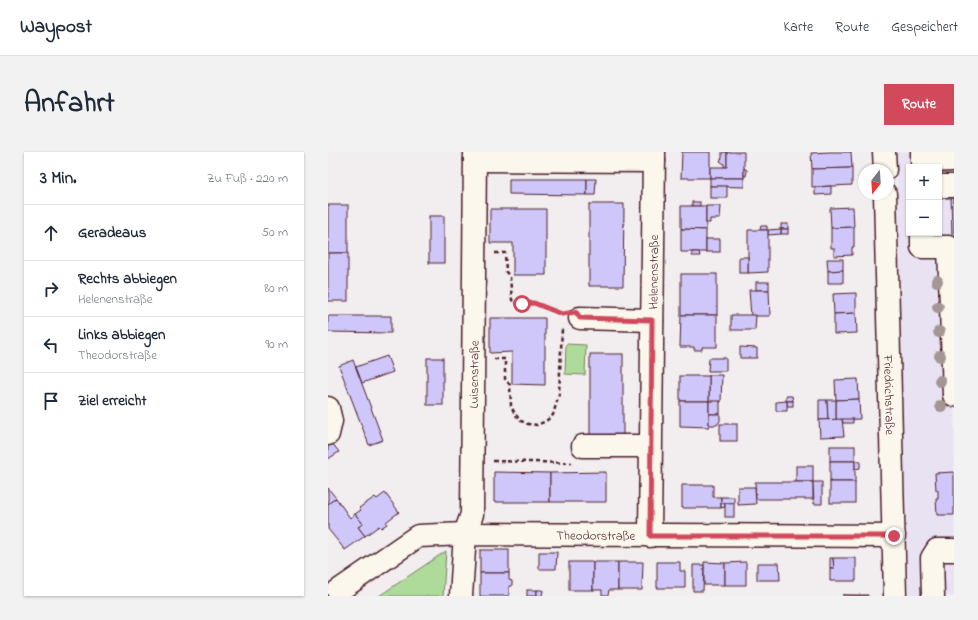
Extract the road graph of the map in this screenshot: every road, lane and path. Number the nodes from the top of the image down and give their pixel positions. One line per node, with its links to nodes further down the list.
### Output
1 (884, 152): 6 (street)
2 (922, 152): 5 (street)
3 (475, 156): 4 (street); 11 (street, Luisenstraße)
4 (654, 156): 13 (street, Helenenstraße)
5 (954, 160)
6 (885, 164)
7 (942, 186): 8 (street)
8 (954, 186)
9 (885, 200): 23 (street, Friedrichstraße)
10 (922, 236): 15 (street)
11 (474, 252): 12 (path); 14 (street, Luisenstraße)
12 (571, 316): 13 (street); 14 (path)
13 (652, 320): 19 (street, Helenenstraße)
14 (474, 359): 20 (street, Luisenstraße)
15 (954, 395)
16 (328, 408): 17 (street)
17 (328, 434)
18 (583, 446): 19 (street); 20 (path)
19 (650, 446): 22 (street, Helenenstraße)
20 (473, 461): 21 (street, Luisenstraße)
21 (465, 534): 22 (street, Theodorstraße); 25 (street, Theodorstraße); 26 (street, Luisenstraße)
22 (650, 536): 23 (street, Theodorstraße)
23 (894, 536): 27 (street, Friedrichstraße)
24 (954, 550): 28 (street)
25 (336, 588)
26 (461, 596)
27 (896, 596)
28 (933, 596)

